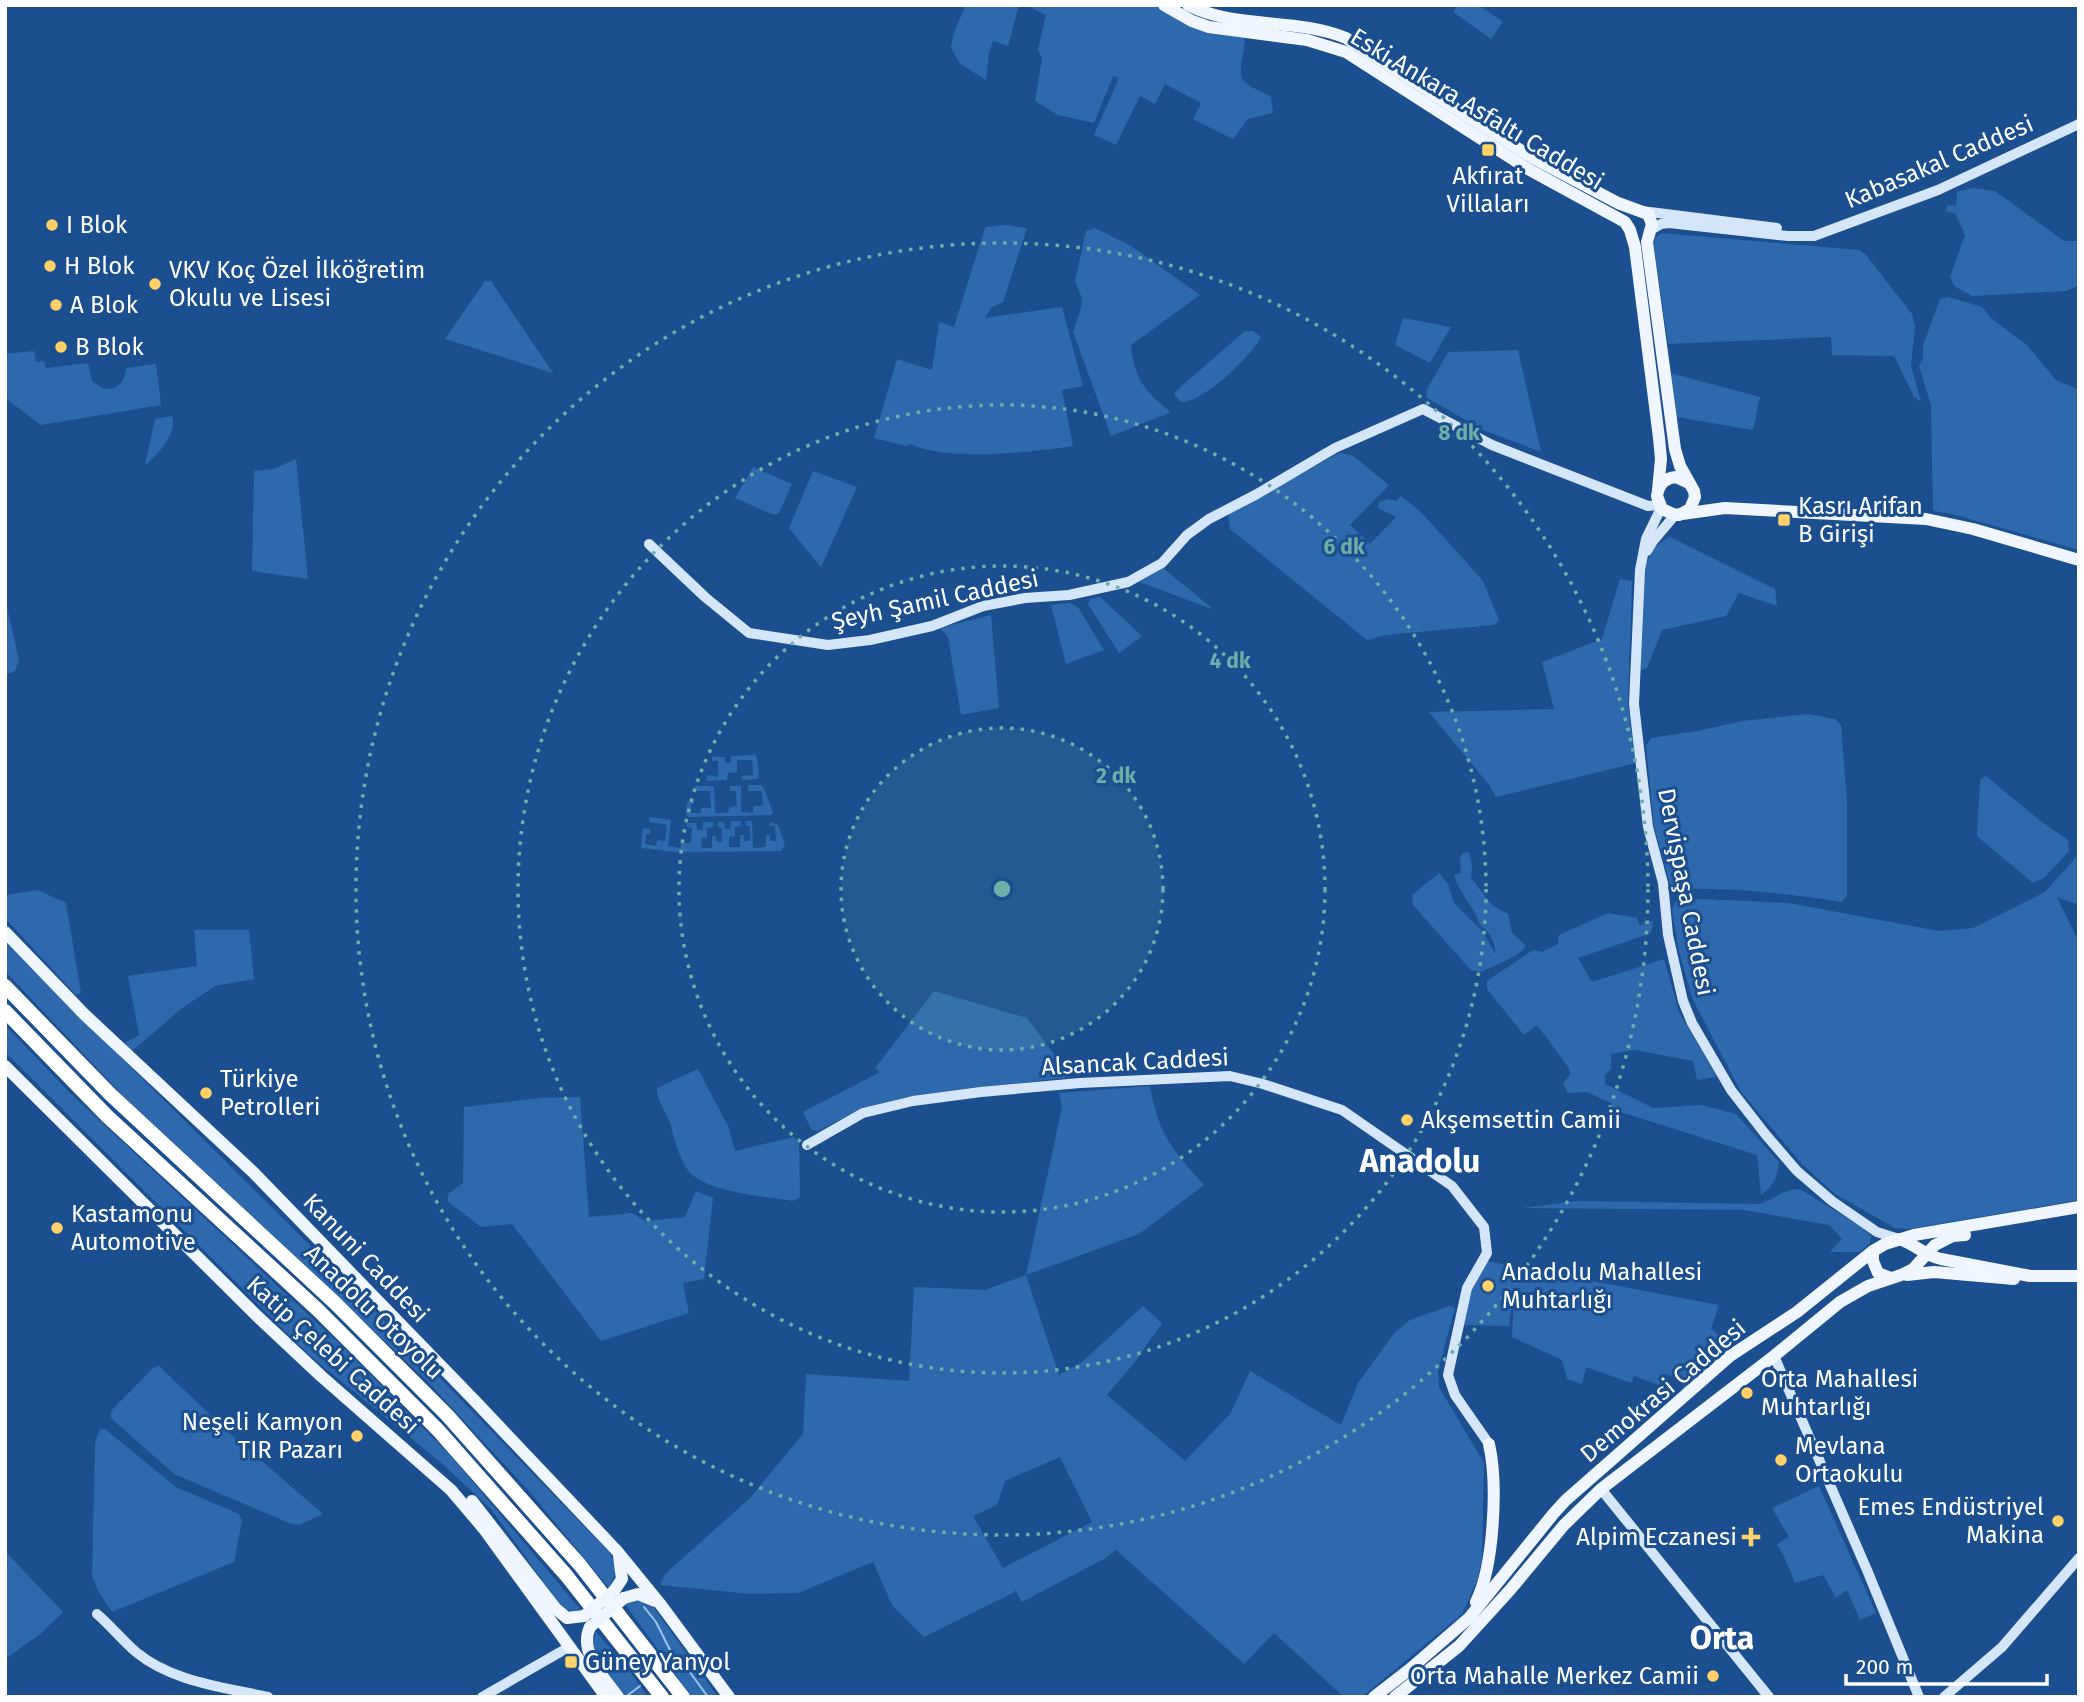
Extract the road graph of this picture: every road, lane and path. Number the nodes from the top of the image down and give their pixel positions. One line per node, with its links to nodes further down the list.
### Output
1 (1164, 5): 5 (main road, Eski Ankara Asfaltı Caddesi)
2 (1188, 5): 4 (main road, Eski Ankara Asfaltı Caddesi)
3 (2079, 124): 7 (street, Kabasakal Caddesi)
4 (1642, 211): 5 (main road); 6 (main road); 7 (street)
5 (1630, 230): 6 (main road); 9 (main road)
6 (1649, 231): 7 (street); 8 (main road)
7 (1814, 236)
8 (1693, 488): 9 (main road); 11 (main road); 12 (main road)
9 (1658, 490): 10 (main road)
10 (1660, 507): 12 (main road); 13 (street, Şeyh Şamil Caddesi); 15 (street, Dervişpaşa Caddesi)
11 (1725, 508): 12 (main road); 14 (main road)
12 (1677, 515): 15 (street)
13 (649, 544)
14 (2079, 560)
15 (1640, 570): 23 (street, Dervişpaşa Caddesi)
16 (5, 932): 41 (main road, Kanuni Caddesi)
17 (5, 986): 56 (highway, Anadolu Otoyolu)
18 (5, 1011): 55 (highway, Anadolu Otoyolu)
19 (5, 1066): 35 (main road, Katip Çelebi Caddesi)
20 (807, 1145): 36 (street, Alsancak Caddesi)
21 (2079, 1207): 25 (main road, Demokrasi Caddesi)
22 (2079, 1215): 24 (main road, Demokrasi Caddesi)
23 (1877, 1232): 25 (street, Dervişpaşa Caddesi); 27 (street)
24 (1962, 1235): 28 (main road, Demokrasi Caddesi); 29 (main road)
25 (1899, 1239): 26 (main road); 27 (main road, Demokrasi Caddesi)
26 (1915, 1248): 28 (main road); 30 (main road)
27 (1873, 1251): 30 (main road); 33 (main road, Demokrasi Caddesi)
28 (1926, 1256): 29 (main road); 30 (main road, Demokrasi Caddesi)
29 (1959, 1263): 32 (main road)
30 (1903, 1274): 32 (main road); 34 (main road, Demokrasi Caddesi)
31 (2079, 1276): 32 (main road)
32 (2042, 1277)
33 (1797, 1312): 34 (main road); 38 (main road, Demokrasi Caddesi)
34 (1774, 1356): 37 (main road, Demokrasi Caddesi); 61 (street)
35 (321, 1376): 49 (main road); 50 (main road, Katip Çelebi Caddesi)
36 (1489, 1444): 39 (main road); 40 (main road)
37 (1601, 1489): 38 (main road); 43 (main road, Demokrasi Caddesi); 60 (street)
38 (1579, 1490): 39 (main road, Demokrasi Caddesi)
39 (1533, 1538): 44 (main road, Demokrasi Caddesi)
40 (1490, 1549): 44 (main road); 48 (main road)
41 (617, 1552): 45 (main road); 46 (main road, Kanuni Caddesi)
42 (2079, 1558): 62 (street)
43 (1525, 1571): 44 (main road); 59 (main road, Demokrasi Caddesi)
44 (1506, 1572): 48 (main road, Demokrasi Caddesi)
45 (619, 1594): 46 (main road); 49 (main road, bridge)
46 (662, 1605): 57 (main road, Kanuni Caddesi)
47 (97, 1614): 51 (street)
48 (1469, 1618): 58 (main road, Demokrasi Caddesi)
49 (587, 1622): 54 (main road)
50 (569, 1647): 52 (street); 53 (main road, Katip Çelebi Caddesi)
51 (268, 1697)
52 (482, 1697)
53 (606, 1697)
54 (618, 1697)
55 (662, 1697)
56 (683, 1697)
57 (729, 1697)
58 (1374, 1697)
59 (1395, 1697)
60 (1769, 1697)
61 (1919, 1697)
62 (1944, 1697)

